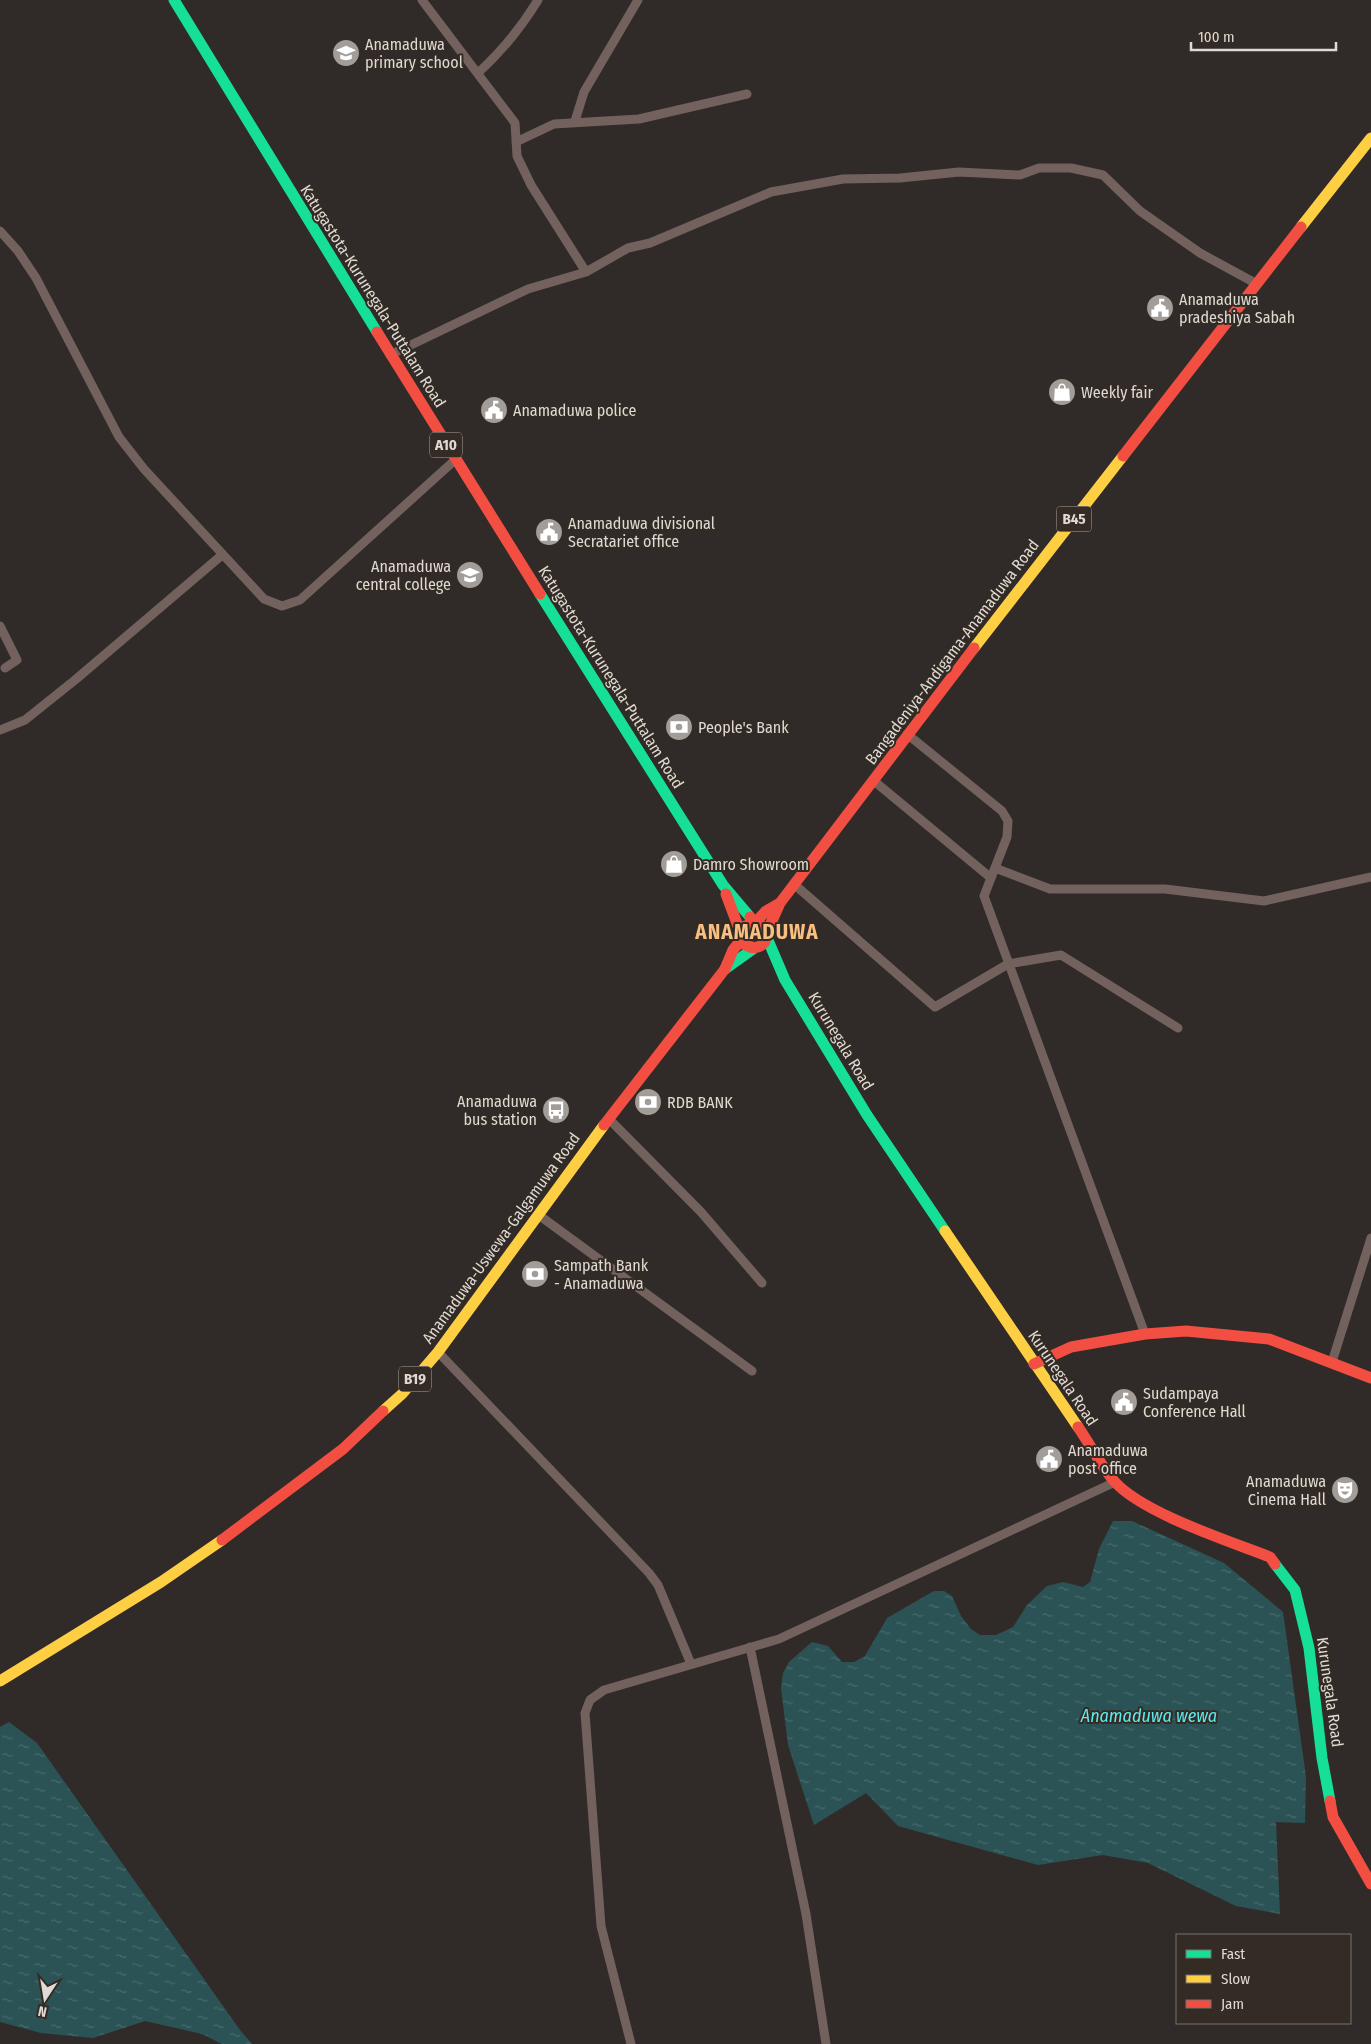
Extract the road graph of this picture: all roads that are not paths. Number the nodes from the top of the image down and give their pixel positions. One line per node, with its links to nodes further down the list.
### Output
1 (174, 0): 13 (main road, Katugastota-Kurunegala-Puttalam Road / A10)
2 (422, 0): 5 (street)
3 (538, 0): 5 (street)
4 (638, 0): 7 (street)
5 (478, 73): 9 (street)
6 (747, 94): 7 (street)
7 (575, 121): 9 (street)
8 (1371, 138): 12 (main road, Bangadeniya-Andigama-Anamaduwa Road / B45)
9 (516, 142): 11 (street)
10 (0, 231): 15 (street)
11 (586, 272): 12 (street); 13 (street)
12 (1257, 284): 19 (main road, Bangadeniya-Andigama-Anamaduwa Road / B45)
13 (390, 355): 14 (main road, Katugastota-Kurunegala-Puttalam Road / A10)
14 (455, 460): 15 (street); 25 (main road, Katugastota-Kurunegala-Puttalam Road / A10)
15 (222, 555): 18 (street)
16 (0, 626): 17 (street)
17 (5, 668)
18 (0, 730)
19 (907, 734): 20 (main road, Bangadeniya-Andigama-Anamaduwa Road / B45); 21 (street)
20 (874, 781): 23 (street); 24 (main road, Bangadeniya-Andigama-Anamaduwa Road / B45)
21 (995, 868): 22 (street); 23 (street)
22 (1371, 877)
23 (991, 878): 31 (street)
24 (795, 885): 26 (main road, Bangadeniya-Andigama-Anamaduwa Road / B45); 31 (street)
25 (723, 886): 27 (main road, Katugastota-Kurunegala-Puttalam Road / A10); 29 (main road, Katugastota-Kurunegala-Puttalam Road / A10)
26 (780, 903): 27 (main road, Bangadeniya-Andigama-Anamaduwa Road / B45); 28 (main road, Bangadeniya-Andigama-Anamaduwa Road / B45)
27 (755, 923): 28 (main road, Katugastota-Kurunegala-Puttalam Road); 29 (main road, Bangadeniya-Andigama-Anamaduwa Road)
28 (767, 935): 30 (main road, Anamaduwa-Uswewa-Galgamuwa Road); 33 (main road, Kurunegala Road)
29 (741, 937): 30 (main road, Kurunegala Road); 32 (main road, Anamaduwa-Uswewa-Galgamuwa Road / B19)
30 (759, 955): 32 (main road, Anamaduwa-Uswewa-Galgamuwa Road / B19); 33 (main road, Kurunegala Road)
31 (1008, 964): 34 (street); 39 (street)
32 (725, 969): 35 (main road, Anamaduwa-Uswewa-Galgamuwa Road / B19)
33 (785, 980): 42 (main road, Kurunegala Road)
34 (1178, 1028)
35 (609, 1119): 36 (main road, Anamaduwa-Uswewa-Galgamuwa Road / B19); 38 (street)
36 (540, 1216): 40 (main road, Anamaduwa-Uswewa-Galgamuwa Road / B19); 43 (street)
37 (1371, 1238): 41 (street)
38 (762, 1284)
39 (1145, 1334): 41 (main road); 42 (main road)
40 (438, 1352): 47 (street); 48 (main road, Anamaduwa-Uswewa-Galgamuwa Road / B19)
41 (1332, 1362): 44 (main road)
42 (1034, 1364): 45 (main road, Kurunegala Road)
43 (752, 1371)
44 (1371, 1378)
45 (1115, 1482): 46 (street); 49 (main road, Kurunegala Road)
46 (750, 1647): 47 (street); 51 (street)
47 (691, 1664): 50 (street)
48 (0, 1681)
49 (1371, 1884)
50 (631, 2044)
51 (826, 2044)

